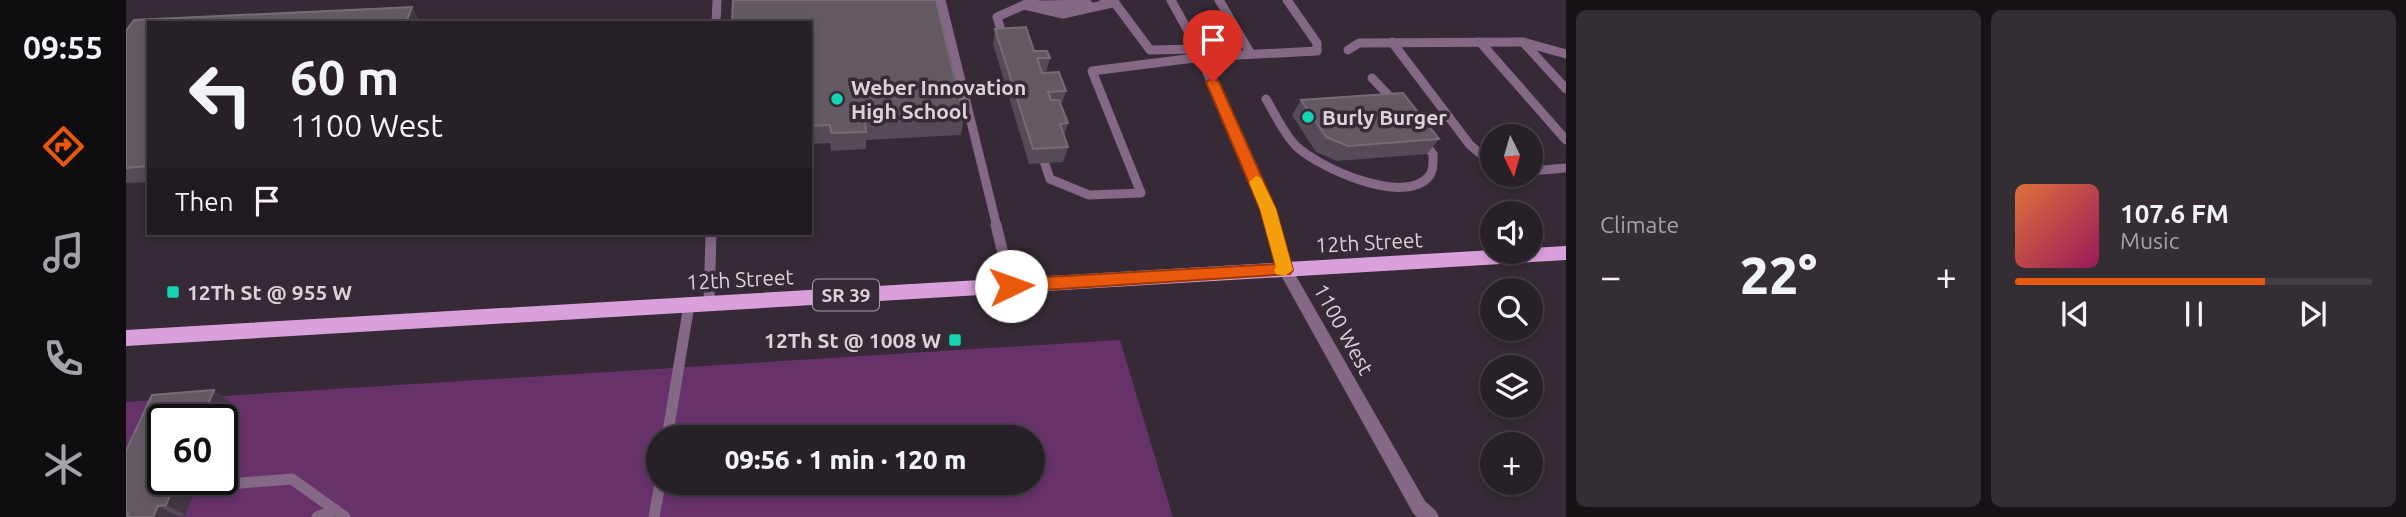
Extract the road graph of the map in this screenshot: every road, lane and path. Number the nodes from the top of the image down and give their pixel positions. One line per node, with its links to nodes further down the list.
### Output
1 (717, 0): 10 (lane)
2 (941, 0): 32 (lane)
3 (1035, 0): 9 (lane)
4 (1104, 0): 8 (lane)
5 (1171, 0): 15 (lane)
6 (1219, 0): 17 (lane)
7 (1287, 0): 17 (lane)
8 (1115, 3): 9 (lane); 15 (lane)
9 (1024, 5): 16 (lane)
10 (716, 21)
11 (1392, 42): 12 (lane); 14 (lane); 26 (lane)
12 (1480, 42): 13 (lane); 24 (lane)
13 (1523, 43): 18 (lane); 20 (lane)
14 (1348, 50)
15 (1200, 53): 17 (lane); 25 (lane); 31 (street, 1100 West)
16 (1009, 54)
17 (1251, 54)
18 (1566, 54)
19 (1372, 78): 22 (lane)
20 (1566, 89)
21 (1266, 99): 23 (lane)
22 (1405, 115)
23 (1419, 135)
24 (1566, 140)
25 (1038, 142)
26 (1480, 153)
27 (1566, 168): 28 (lane)
28 (1544, 170)
29 (711, 235): 33 (lane)
30 (1566, 253): 31 (main road, 12th Street / SR 39)
31 (1285, 270): 32 (main road, 12th Street / SR 39); 40 (street, 1100 West)
32 (1011, 286): 33 (main road, 12th Street / SR 39)
33 (709, 304): 34 (main road, 12th Street / SR 39)
34 (690, 305): 35 (main road, 12th Street / SR 39); 36 (lane)
35 (126, 338)
36 (669, 425)
37 (238, 483): 39 (lane)
38 (658, 495): 42 (lane)
39 (341, 514): 41 (lane)
40 (1423, 514)
41 (317, 517)
42 (654, 517)

